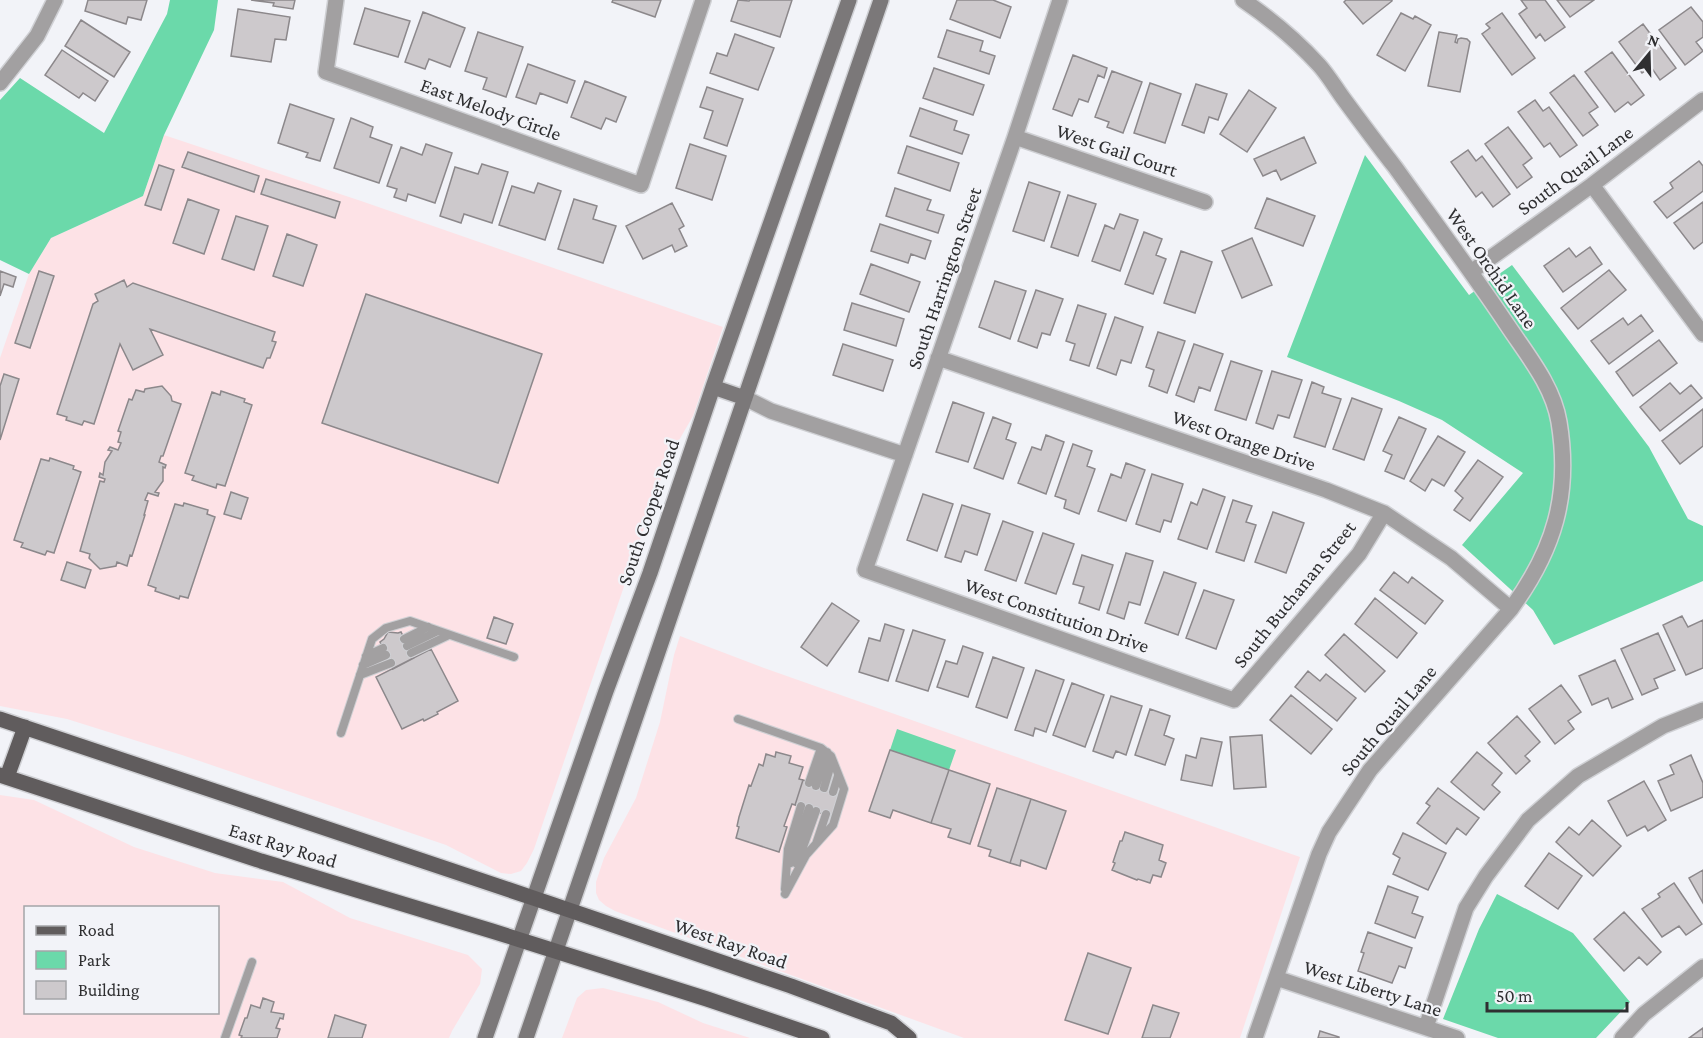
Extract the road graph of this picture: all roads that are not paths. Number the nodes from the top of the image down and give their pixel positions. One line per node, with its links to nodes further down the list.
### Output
1 (55, 0): 8 (street)
2 (336, 0): 3 (street, East Melody Circle)
3 (703, 0)
4 (849, 0): 16 (main road, South Cooper Road)
5 (881, 0): 17 (main road)
6 (1060, 0): 10 (street, South Harrington Street)
7 (1247, 1): 13 (street, West Orchid Lane)
8 (0, 83)
9 (1703, 100): 11 (street, South Quail Lane)
10 (1015, 136): 12 (street, West Gail Court); 15 (street, South Harrington Street)
11 (1592, 185): 13 (street, South Quail Lane); 14 (street)
12 (1205, 202)
13 (1471, 272): 21 (street, West Orchid Lane)
14 (1703, 334)
15 (938, 358): 18 (street, South Harrington Street); 19 (street, West Orange Drive)
16 (713, 387): 17 (main road); 45 (main road, South Cooper Road)
17 (745, 398): 18 (street); 46 (main road)
18 (905, 455): 20 (street, South Harrington Street)
19 (1384, 513): 21 (street, West Orange Drive); 31 (street, South Buchanan Street)
20 (865, 570): 31 (street, West Constitution Drive)
21 (1510, 609): 51 (street, South Quail Lane)
22 (428, 627): 23 (lane); 25 (lane); 26 (lane)
23 (438, 631): 24 (lane); 25 (lane)
24 (449, 635): 25 (lane); 27 (lane)
25 (408, 646)
26 (366, 656): 29 (lane); 29 (lane)
27 (514, 657)
28 (391, 663): 30 (lane)
29 (363, 665): 30 (lane)
30 (360, 675): 36 (lane)
31 (1234, 700)
32 (1703, 710): 52 (street)
33 (0, 718): 35 (main road, East Ray Road)
34 (738, 719): 37 (lane)
35 (25, 727): 40 (main road); 45 (main road, East Ray Road)
36 (341, 733)
37 (824, 750): 38 (lane); 38 (lane)
38 (832, 760): 39 (lane)
39 (838, 775): 41 (lane); 43 (lane)
40 (3, 776): 47 (main road, East Ray Road)
41 (834, 792)
42 (826, 814): 43 (lane)
43 (814, 848): 44 (lane)
44 (785, 894): 44 (lane)
45 (534, 898): 46 (main road, West Ray Road); 47 (main road, South Cooper Road)
46 (569, 910): 48 (main road); 57 (main road, West Ray Road)
47 (519, 939): 48 (main road, East Ray Road); 54 (main road, South Cooper Road)
48 (555, 952): 55 (main road); 56 (main road)
49 (252, 962): 53 (lane)
50 (1703, 967): 60 (street)
51 (1276, 978): 52 (street, West Liberty Lane); 58 (street, South Quail Lane)
52 (1426, 1028): 59 (street, West Liberty Lane)
53 (225, 1038)
54 (485, 1038)
55 (526, 1038)
56 (822, 1038)
57 (909, 1038)
58 (1255, 1038)
59 (1457, 1038)
60 (1622, 1038)

